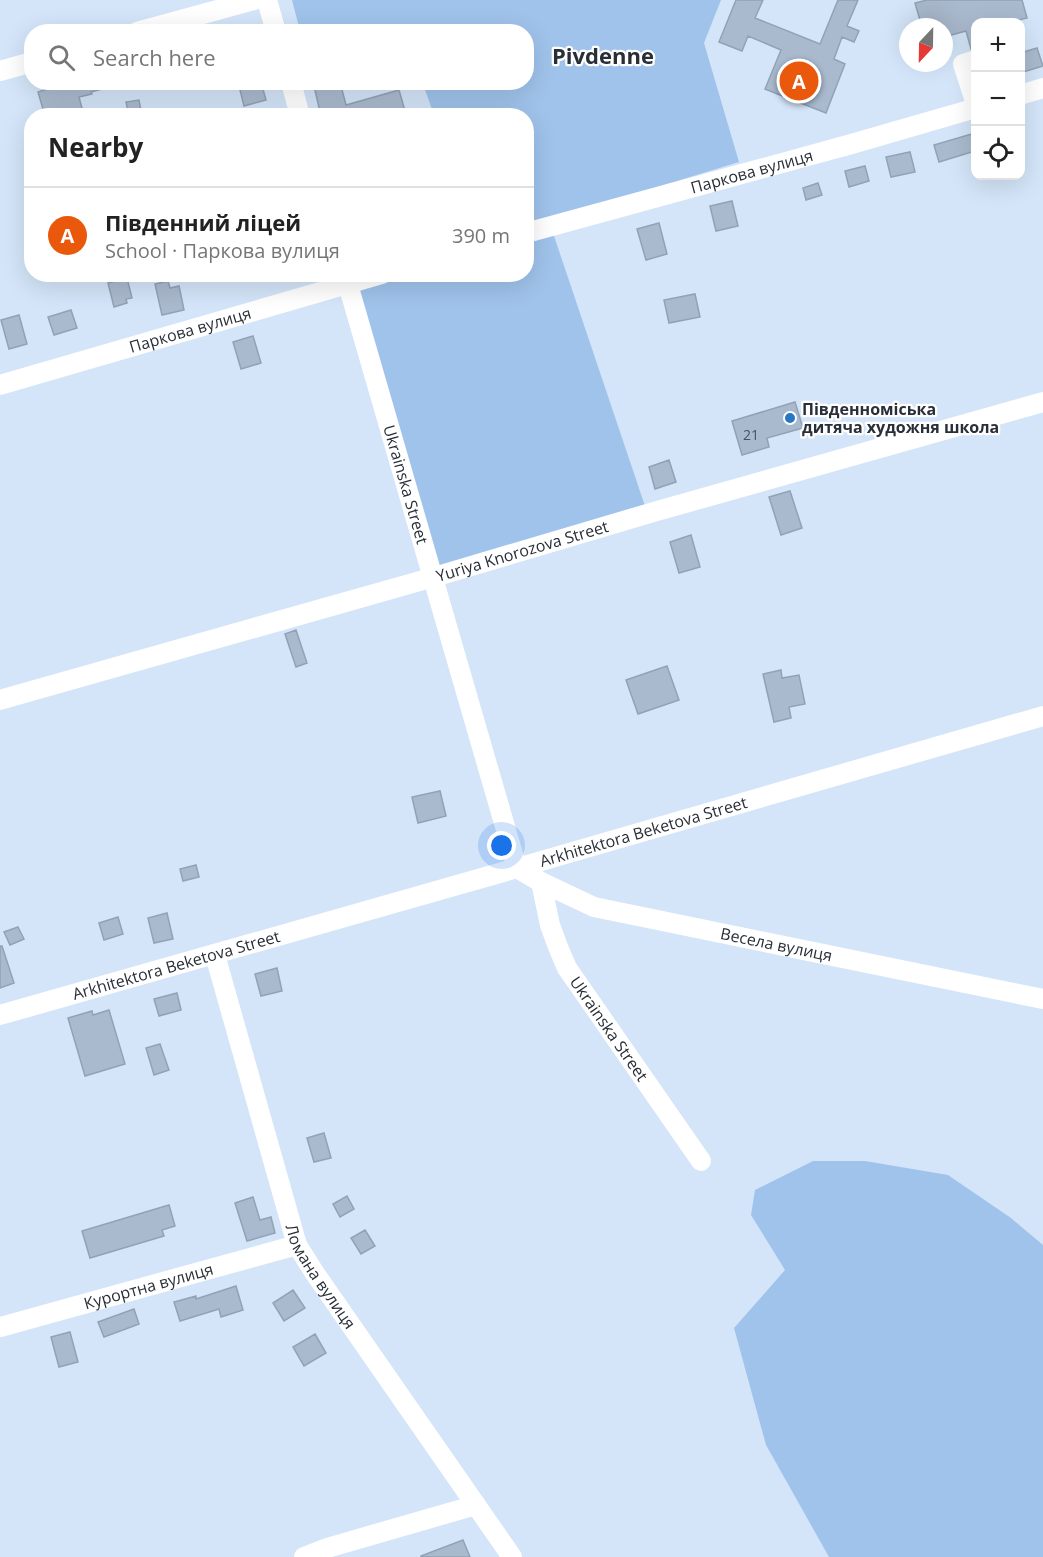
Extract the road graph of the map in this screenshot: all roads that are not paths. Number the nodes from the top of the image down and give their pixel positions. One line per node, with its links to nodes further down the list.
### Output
1 (254, 0): 3 (street)
2 (267, 0): 4 (street)
3 (166, 24)
4 (274, 24)
5 (971, 61): 10 (street)
6 (24, 64): 7 (street)
7 (0, 71)
8 (1043, 88): 11 (street)
9 (293, 90): 13 (street)
10 (971, 92)
11 (1025, 93)
12 (971, 107): 14 (street, Паркова вулиця)
13 (298, 108)
14 (534, 231)
15 (336, 282): 17 (street, Паркова вулиця)
16 (347, 282): 19 (street, Ukrainska Street)
17 (0, 385)
18 (1043, 402): 19 (street, Yuriya Knorozova Street)
19 (434, 577): 20 (street, Yuriya Knorozova Street); 22 (street, Ukrainska Street)
20 (0, 700)
21 (1043, 716): 22 (street, Arkhitektora Beketova Street)
22 (517, 868): 23 (street, Весела вулиця); 24 (street, Arkhitektora Beketova Street)
23 (541, 882): 25 (street, Весела вулиця); 27 (street, Ukrainska Street)
24 (215, 955): 26 (street, Arkhitektora Beketova Street); 28 (street, Ломана вулиця)
25 (1043, 999)
26 (0, 1015)
27 (701, 1161)
28 (297, 1245): 29 (street, Курортна вулиця); 30 (street, Ломана вулиця)
29 (0, 1327)
30 (476, 1505): 31 (street); 32 (street, Ломана вулиця)
31 (304, 1557)
32 (512, 1557)

